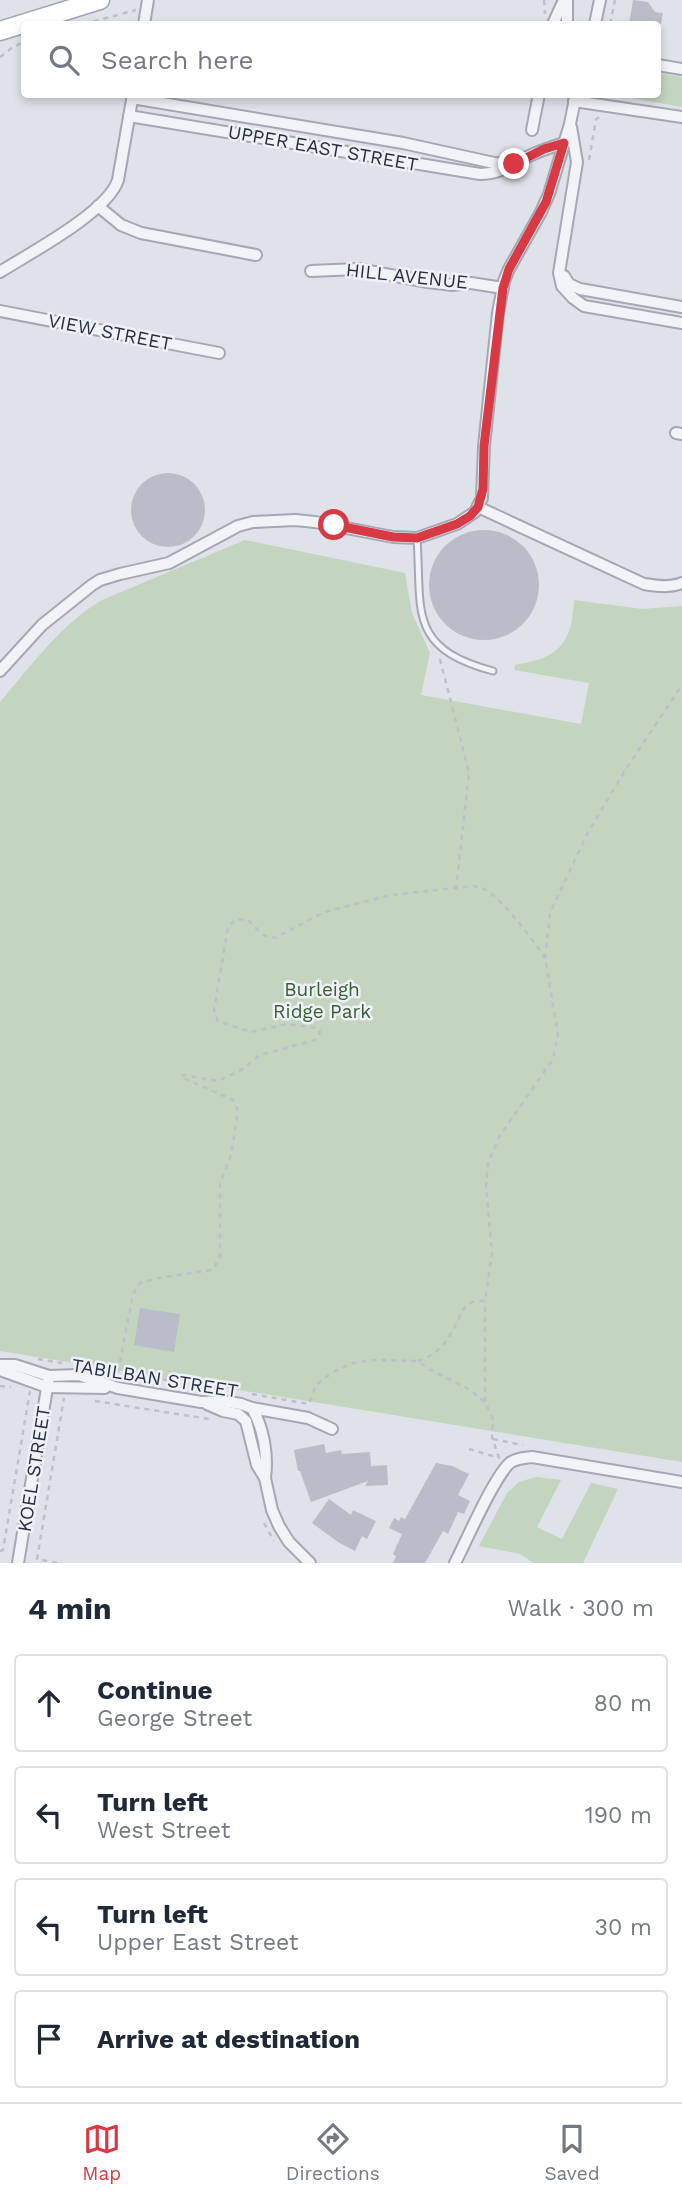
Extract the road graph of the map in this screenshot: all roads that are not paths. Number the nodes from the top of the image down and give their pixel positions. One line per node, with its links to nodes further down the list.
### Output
1 (100, 0): 6 (main road)
2 (148, 0): 7 (street)
3 (566, 0): 5 (street); 8 (street)
4 (600, 0): 9 (street)
5 (548, 20)
6 (32, 21)
7 (144, 21)
8 (567, 21)
9 (596, 21)
10 (21, 24): 11 (main road)
11 (0, 31)
12 (661, 66): 13 (street)
13 (682, 69)
14 (133, 98): 19 (street)
15 (145, 98): 24 (street, UPPER EAST STREET)
16 (538, 98): 22 (street)
17 (575, 98): 21 (street)
18 (580, 98): 20 (street)
19 (129, 116): 24 (street, UPPER EAST STREET); 25 (street)
20 (682, 117)
21 (570, 124): 23 (street); 27 (street)
22 (532, 130)
23 (564, 143): 24 (street, UPPER EAST STREET); 30 (street)
24 (514, 164)
25 (98, 206): 26 (street); 29 (street)
26 (256, 255)
27 (560, 260): 31 (street); 33 (street)
28 (311, 271): 30 (street, HILL AVENUE)
29 (0, 272)
30 (503, 288): 35 (street)
31 (682, 307)
32 (0, 311): 34 (street, VIEW STREET)
33 (682, 323)
34 (219, 353)
35 (478, 507): 36 (street); 37 (street)
36 (417, 538): 38 (street); 39 (lane)
37 (682, 583)
38 (0, 671)
39 (493, 671)
40 (0, 1368): 41 (street, TABILBAN STREET)
41 (48, 1381): 42 (street, TABILBAN STREET); 48 (street, KOEL STREET)
42 (201, 1402): 43 (street, TABILBAN STREET); 44 (street)
43 (252, 1408): 44 (street); 45 (street, TABILBAN STREET); 46 (street)
44 (243, 1417): 46 (street)
45 (332, 1429)
46 (265, 1478): 49 (street)
47 (682, 1482): 50 (street)
48 (18, 1563)
49 (310, 1563)
50 (456, 1563)

